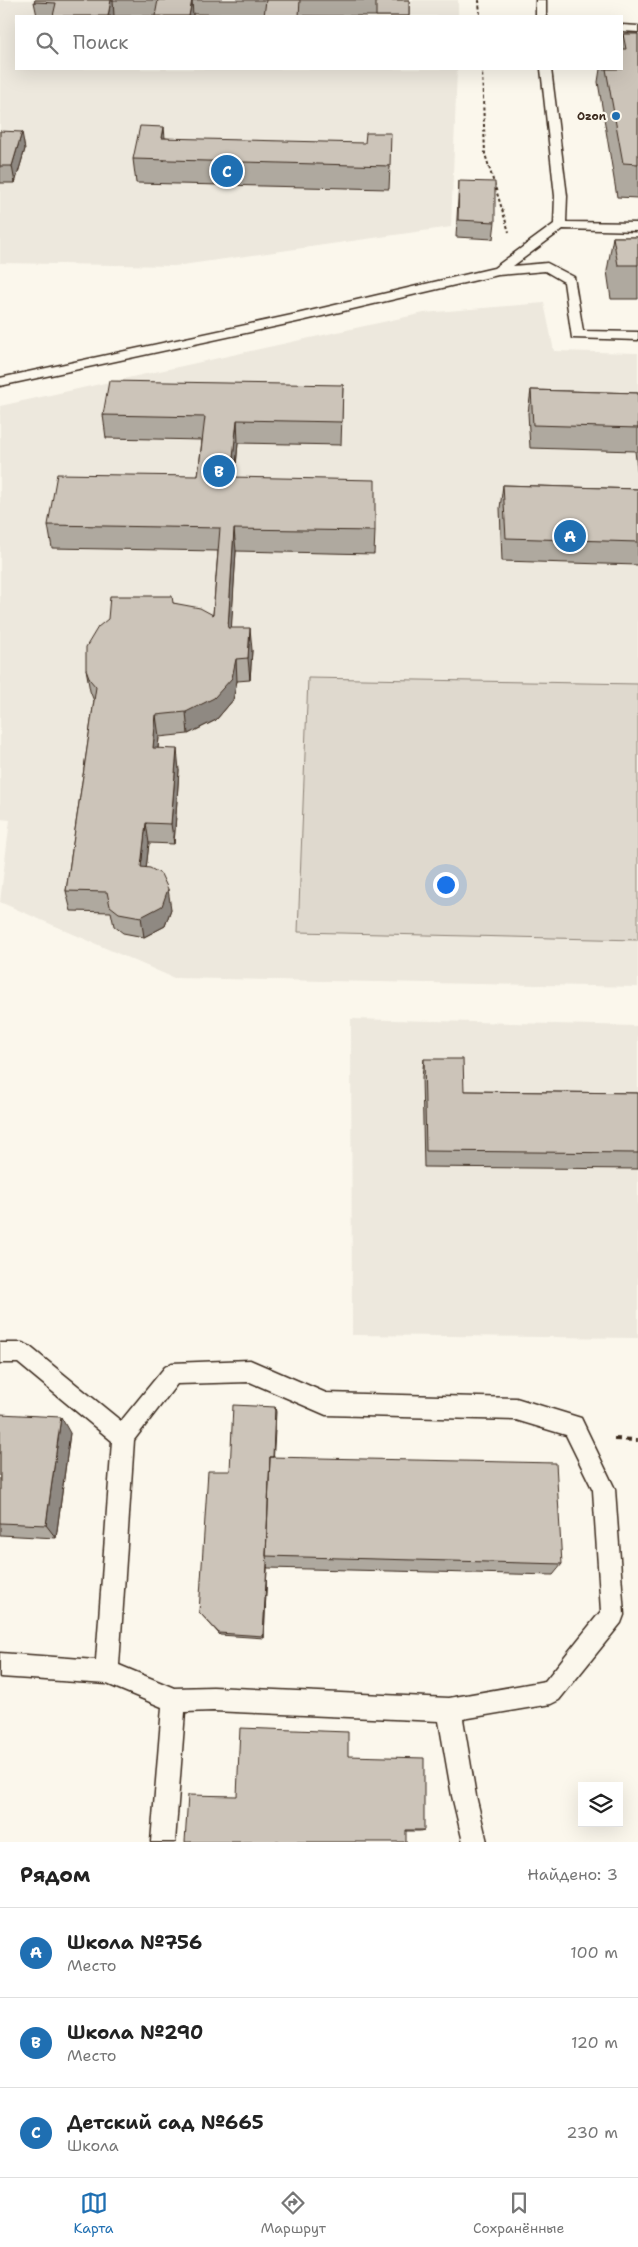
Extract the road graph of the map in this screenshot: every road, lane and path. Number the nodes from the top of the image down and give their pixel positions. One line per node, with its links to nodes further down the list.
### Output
1 (479, 0): 3 (path)
2 (541, 0): 4 (lane)
3 (480, 15)
4 (541, 15)
5 (623, 28): 6 (lane)
6 (638, 29)
7 (482, 70): 11 (path)
8 (546, 70): 9 (lane)
9 (560, 226): 10 (lane); 11 (lane)
10 (638, 227)
11 (518, 256): 12 (lane)
12 (498, 271): 13 (lane); 14 (lane)
13 (638, 336)
14 (0, 382)
15 (0, 1353): 16 (lane)
16 (123, 1436): 18 (lane); 20 (lane)
17 (0, 1665): 18 (lane)
18 (107, 1672): 19 (lane)
19 (174, 1700): 20 (lane); 21 (lane)
20 (449, 1710): 22 (lane)
21 (163, 1842)
22 (475, 1842)

